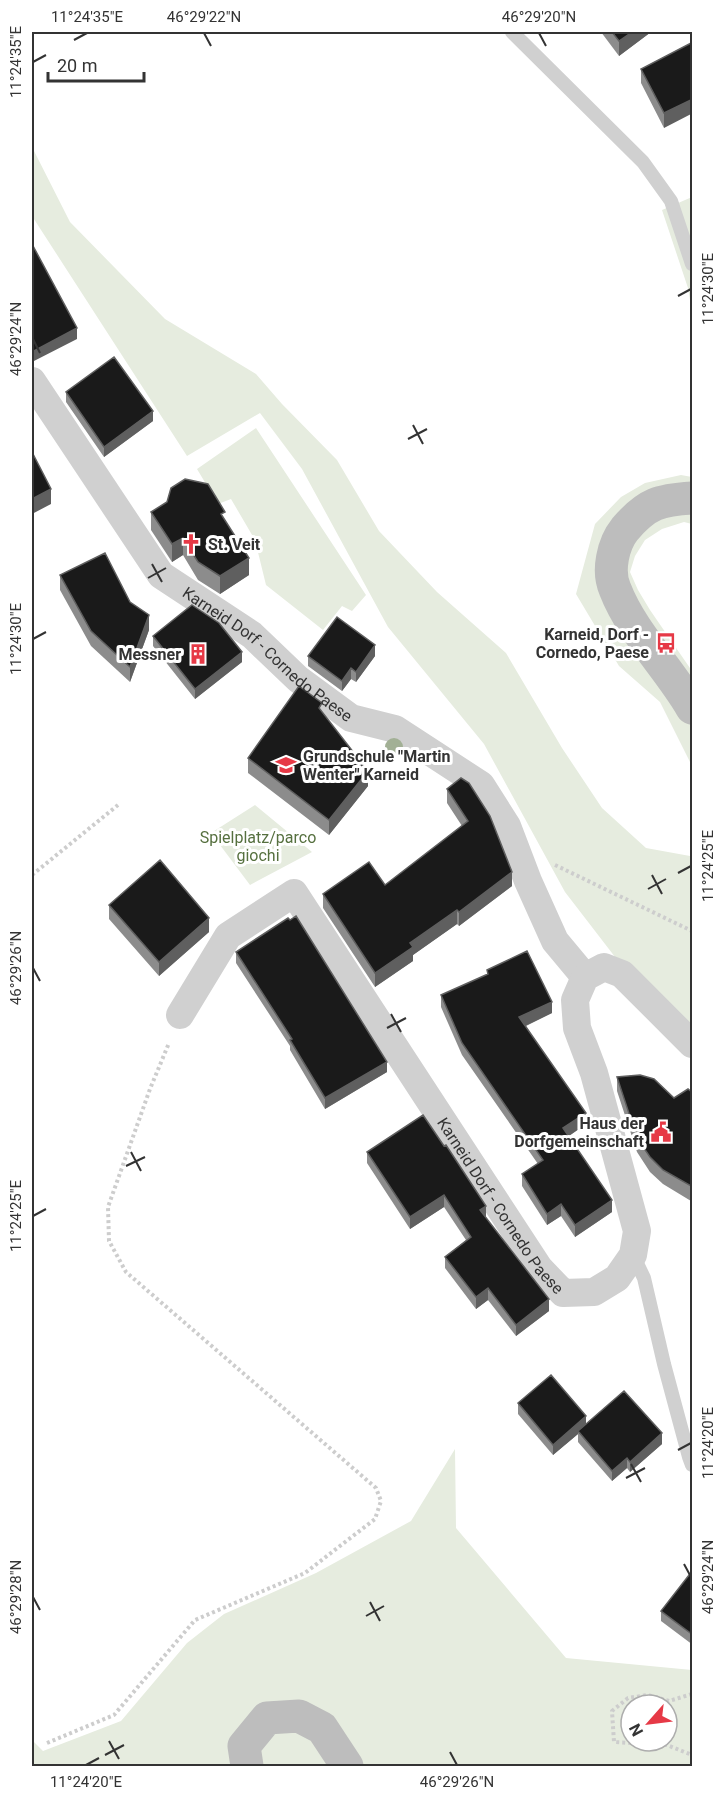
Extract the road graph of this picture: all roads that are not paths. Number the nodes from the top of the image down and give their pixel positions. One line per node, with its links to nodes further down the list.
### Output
1 (512, 32): 2 (lane)
2 (693, 264)
3 (32, 381): 6 (street, Karneid Dorf - Cornedo Paese)
4 (693, 498): 5 (street)
5 (693, 708)
6 (585, 977): 8 (street); 9 (street)
7 (180, 1015): 9 (street, Karneid Dorf - Cornedo Paese)
8 (693, 1044)
9 (633, 1255): 10 (lane)
10 (693, 1465)
11 (246, 1767): 12 (street)
12 (347, 1767)

